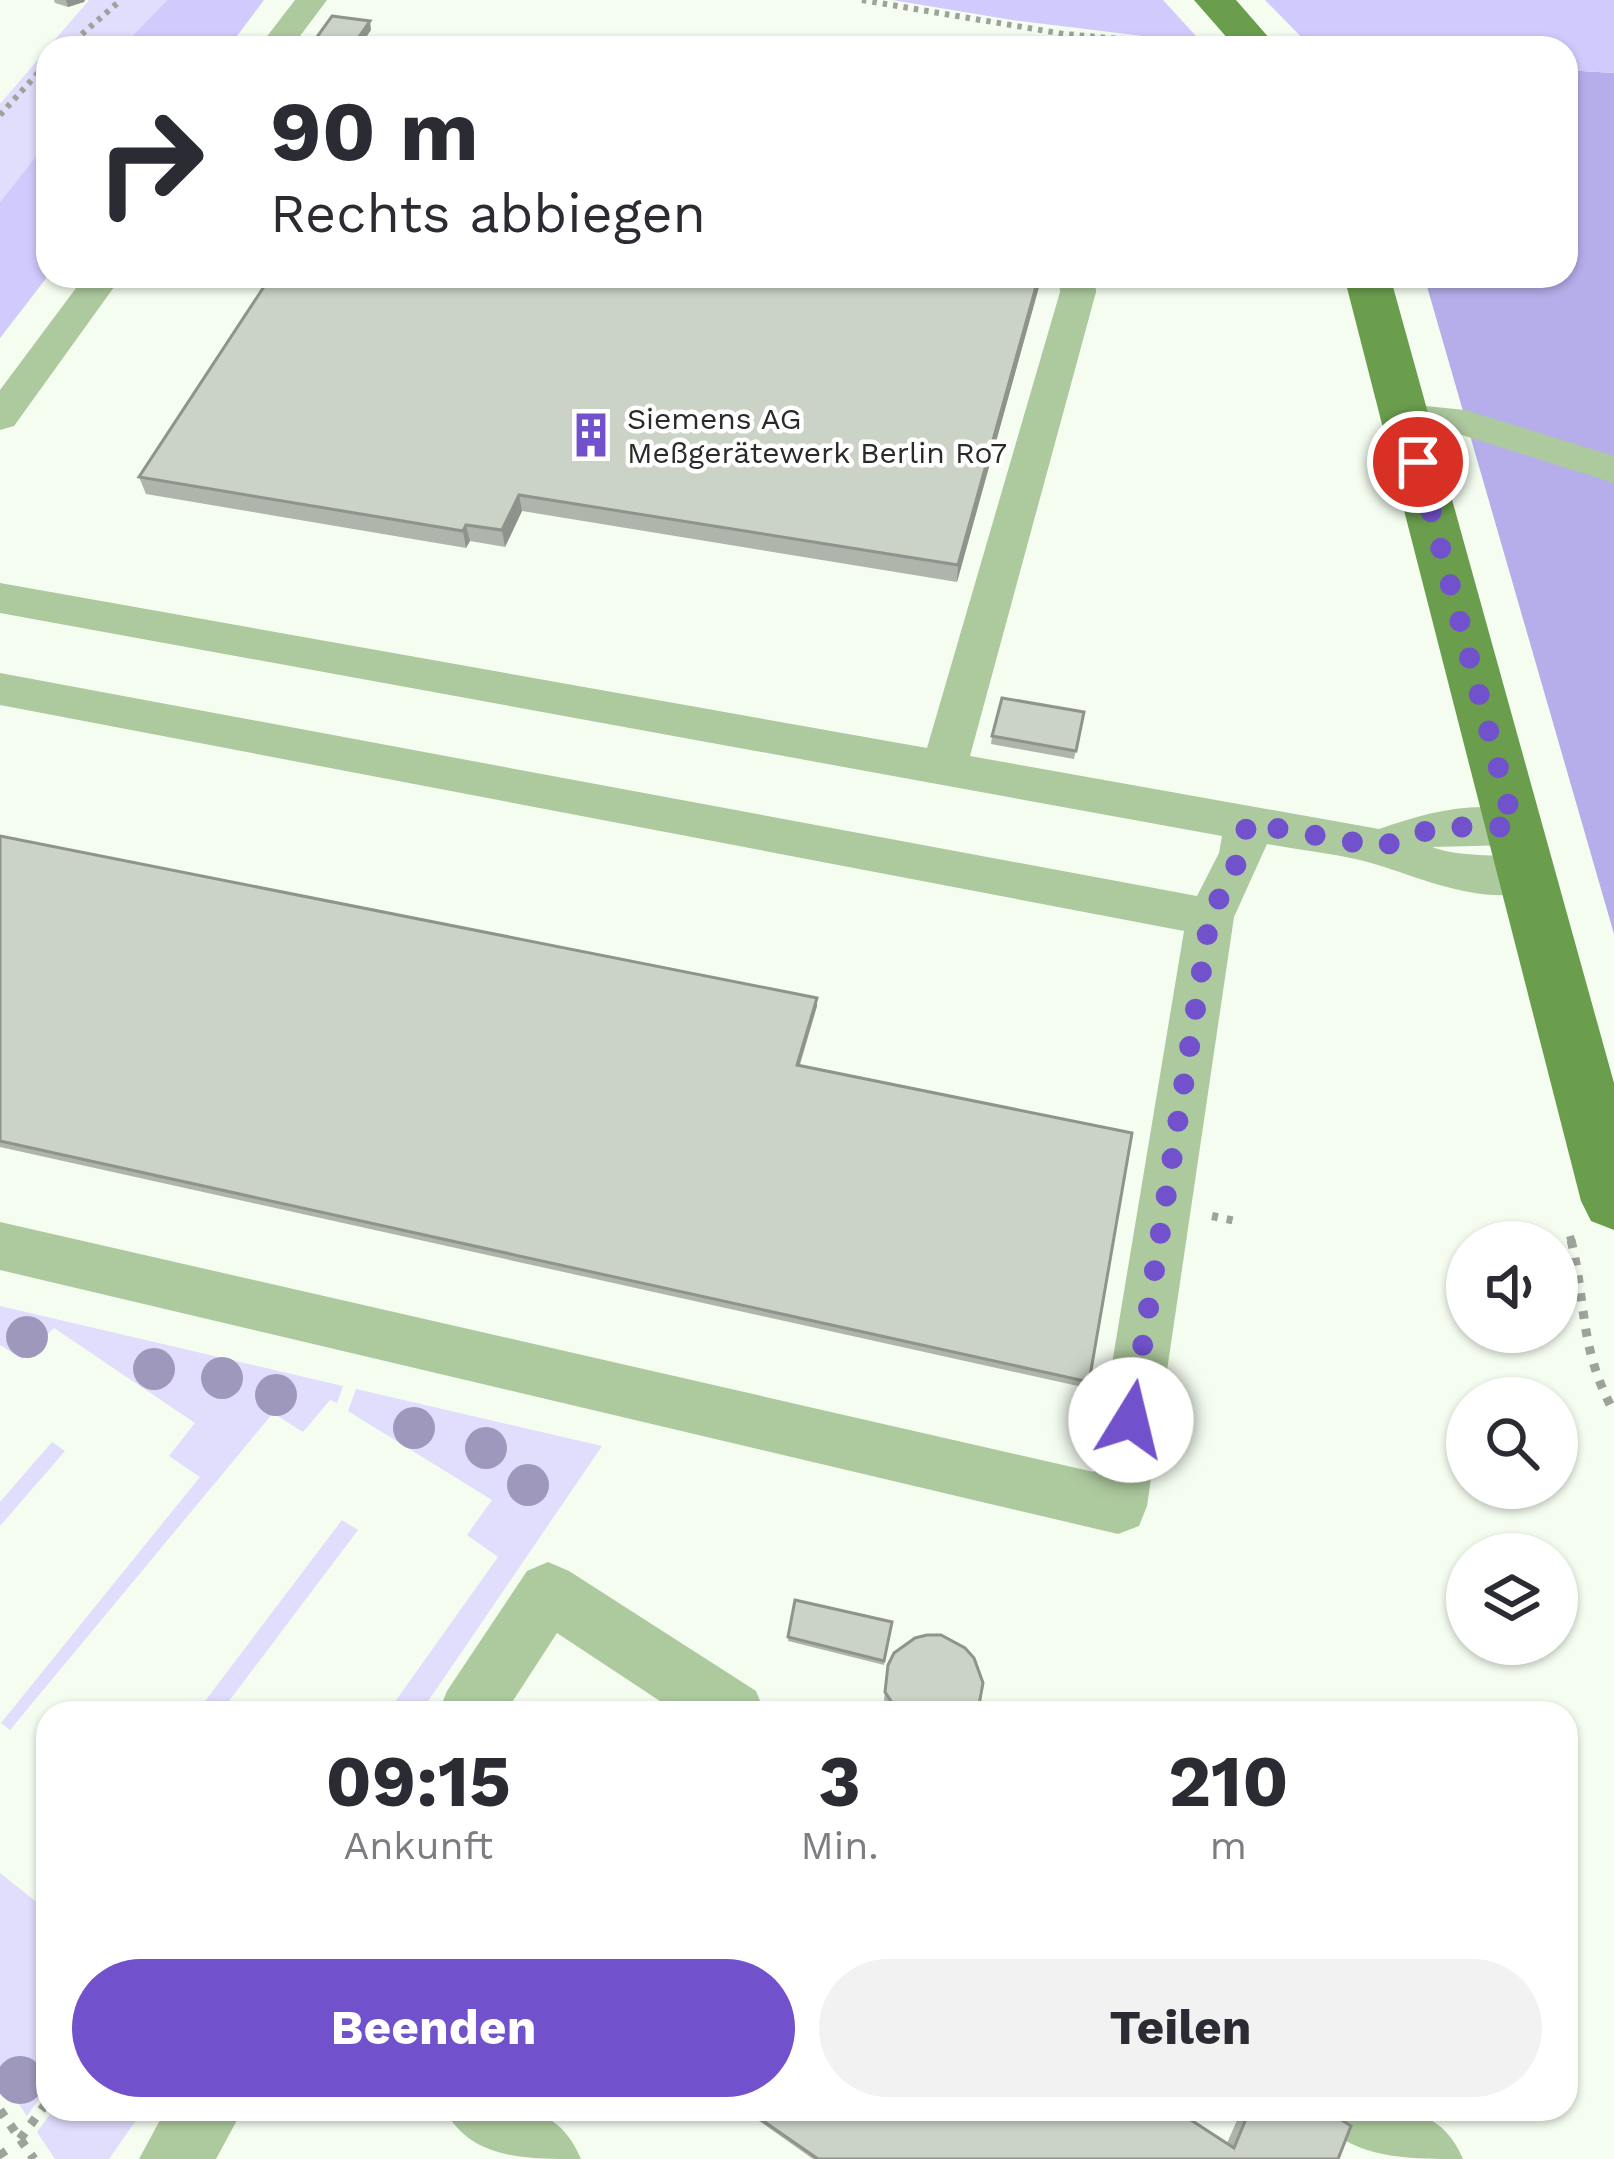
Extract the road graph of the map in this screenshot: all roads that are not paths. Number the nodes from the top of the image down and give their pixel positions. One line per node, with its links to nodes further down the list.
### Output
1 (311, 0): 3 (lane)
2 (1214, 0): 4 (main road)
3 (283, 36)
4 (1247, 36)
5 (95, 288): 8 (lane)
6 (1078, 288): 13 (lane)
7 (1370, 288): 9 (main road)
8 (0, 417)
9 (1406, 417): 10 (lane); 15 (main road)
10 (1614, 470)
11 (0, 598): 13 (lane)
12 (0, 689): 16 (lane)
13 (944, 768): 14 (lane)
14 (1247, 823): 15 (lane); 16 (lane)
15 (1520, 852): 17 (main road)
16 (1210, 917): 18 (lane)
17 (1614, 1201)
18 (0, 1246)
19 (477, 1701): 20 (lane)
20 (716, 1701)
21 (200, 2121): 24 (lane)
22 (495, 2121): 25 (lane)
23 (1369, 2121): 26 (lane)
24 (174, 2159)
25 (546, 2159)
26 (1428, 2159)

